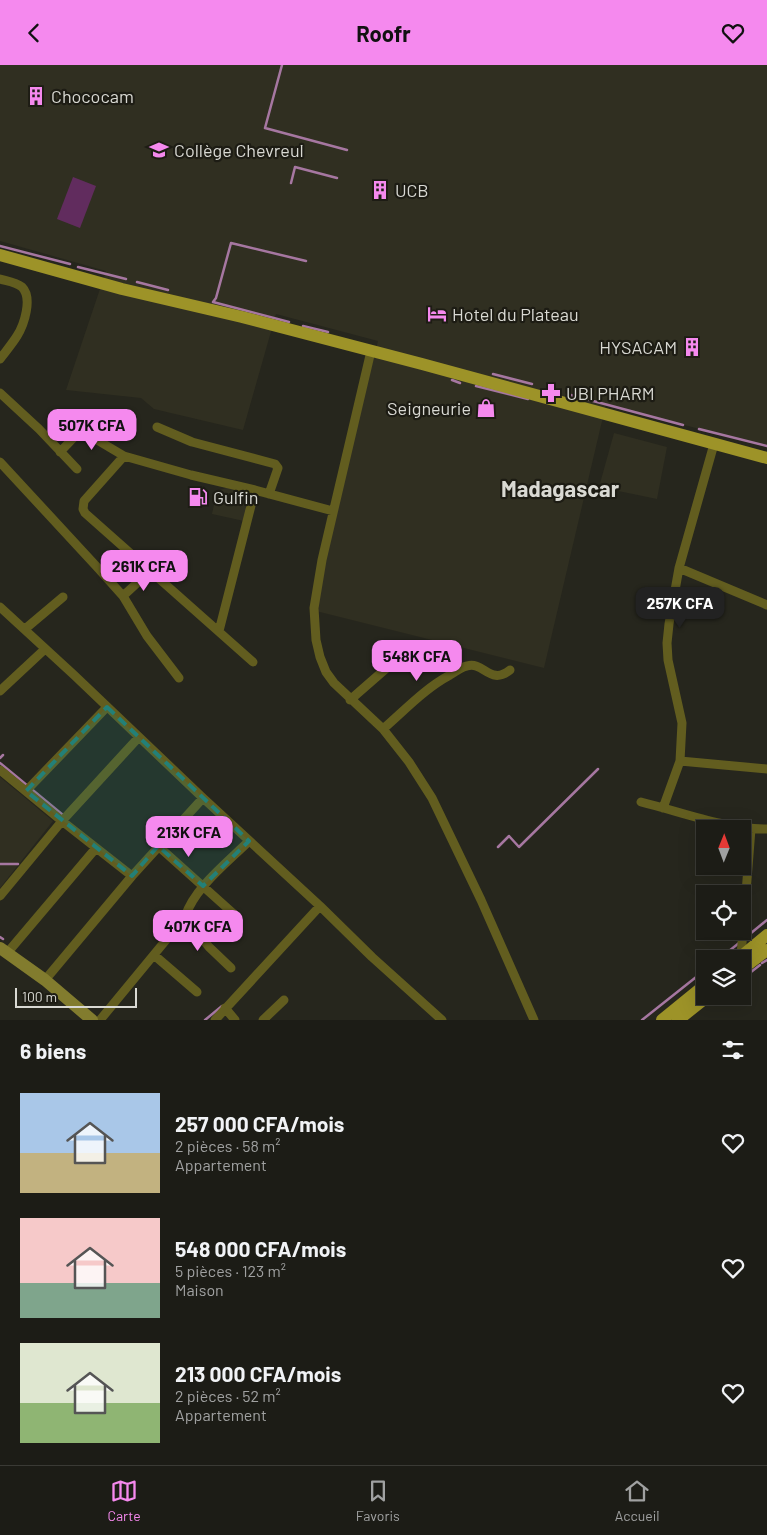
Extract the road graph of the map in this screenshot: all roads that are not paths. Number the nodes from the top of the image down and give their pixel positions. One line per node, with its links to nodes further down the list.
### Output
1 (0, 255): 3 (main road)
2 (0, 279): 4 (street)
3 (371, 351): 7 (main road); 15 (street)
4 (0, 359)
5 (0, 393): 8 (street)
6 (157, 427): 14 (street)
7 (714, 444): 10 (main road); 16 (street)
8 (60, 452): 9 (street); 12 (street)
9 (124, 456): 13 (street); 17 (street)
10 (767, 458)
11 (0, 462): 18 (street)
12 (77, 469)
13 (255, 490): 14 (street); 23 (street)
14 (269, 494): 15 (street)
15 (332, 511): 30 (street)
16 (679, 568): 20 (street); 34 (street)
17 (150, 571): 18 (street); 23 (street)
18 (122, 596): 28 (street)
19 (63, 597): 22 (street)
20 (767, 605)
21 (0, 607): 22 (street)
22 (25, 629): 24 (street)
23 (219, 631): 26 (street)
24 (45, 649): 29 (street); 31 (street)
25 (405, 652): 30 (street)
26 (253, 662)
27 (510, 670): 32 (street)
28 (179, 678)
29 (0, 691)
30 (350, 700): 32 (street)
31 (107, 707): 33 (street); 37 (street)
32 (383, 729): 75 (street)
33 (139, 737): 38 (street); 42 (street)
34 (680, 761): 36 (street); 40 (street)
35 (0, 769): 37 (street)
36 (767, 769)
37 (26, 791): 42 (street)
38 (203, 799): 45 (street); 46 (street)
39 (641, 802): 40 (street)
40 (663, 808): 41 (street)
41 (707, 820)
42 (62, 821): 47 (street); 51 (street)
43 (751, 829): 44 (street)
44 (767, 829)
45 (249, 841): 50 (street); 52 (street)
46 (158, 847): 49 (street); 50 (street)
47 (96, 848): 49 (street); 56 (street)
48 (747, 875): 57 (street)
49 (132, 876): 63 (street)
50 (203, 886): 53 (street); 54 (street)
51 (0, 896)
52 (320, 906): 68 (street); 74 (street)
53 (235, 915)
54 (185, 917): 60 (street); 62 (street)
55 (767, 935): 58 (main road)
56 (4, 950): 63 (street)
57 (741, 950)
58 (749, 950)
59 (767, 950): 61 (main road)
60 (154, 955): 64 (street); 70 (street)
61 (751, 962)
62 (231, 968)
63 (45, 980): 69 (street)
64 (197, 992)
65 (696, 992): 76 (main road)
66 (284, 1000): 73 (street)
67 (697, 1005): 77 (main road)
68 (225, 1007): 71 (street); 72 (street)
69 (92, 1020)
70 (100, 1020)
71 (215, 1020)
72 (235, 1020)
73 (263, 1020)
74 (442, 1020)
75 (534, 1020)
76 (662, 1020)
77 (678, 1020)

